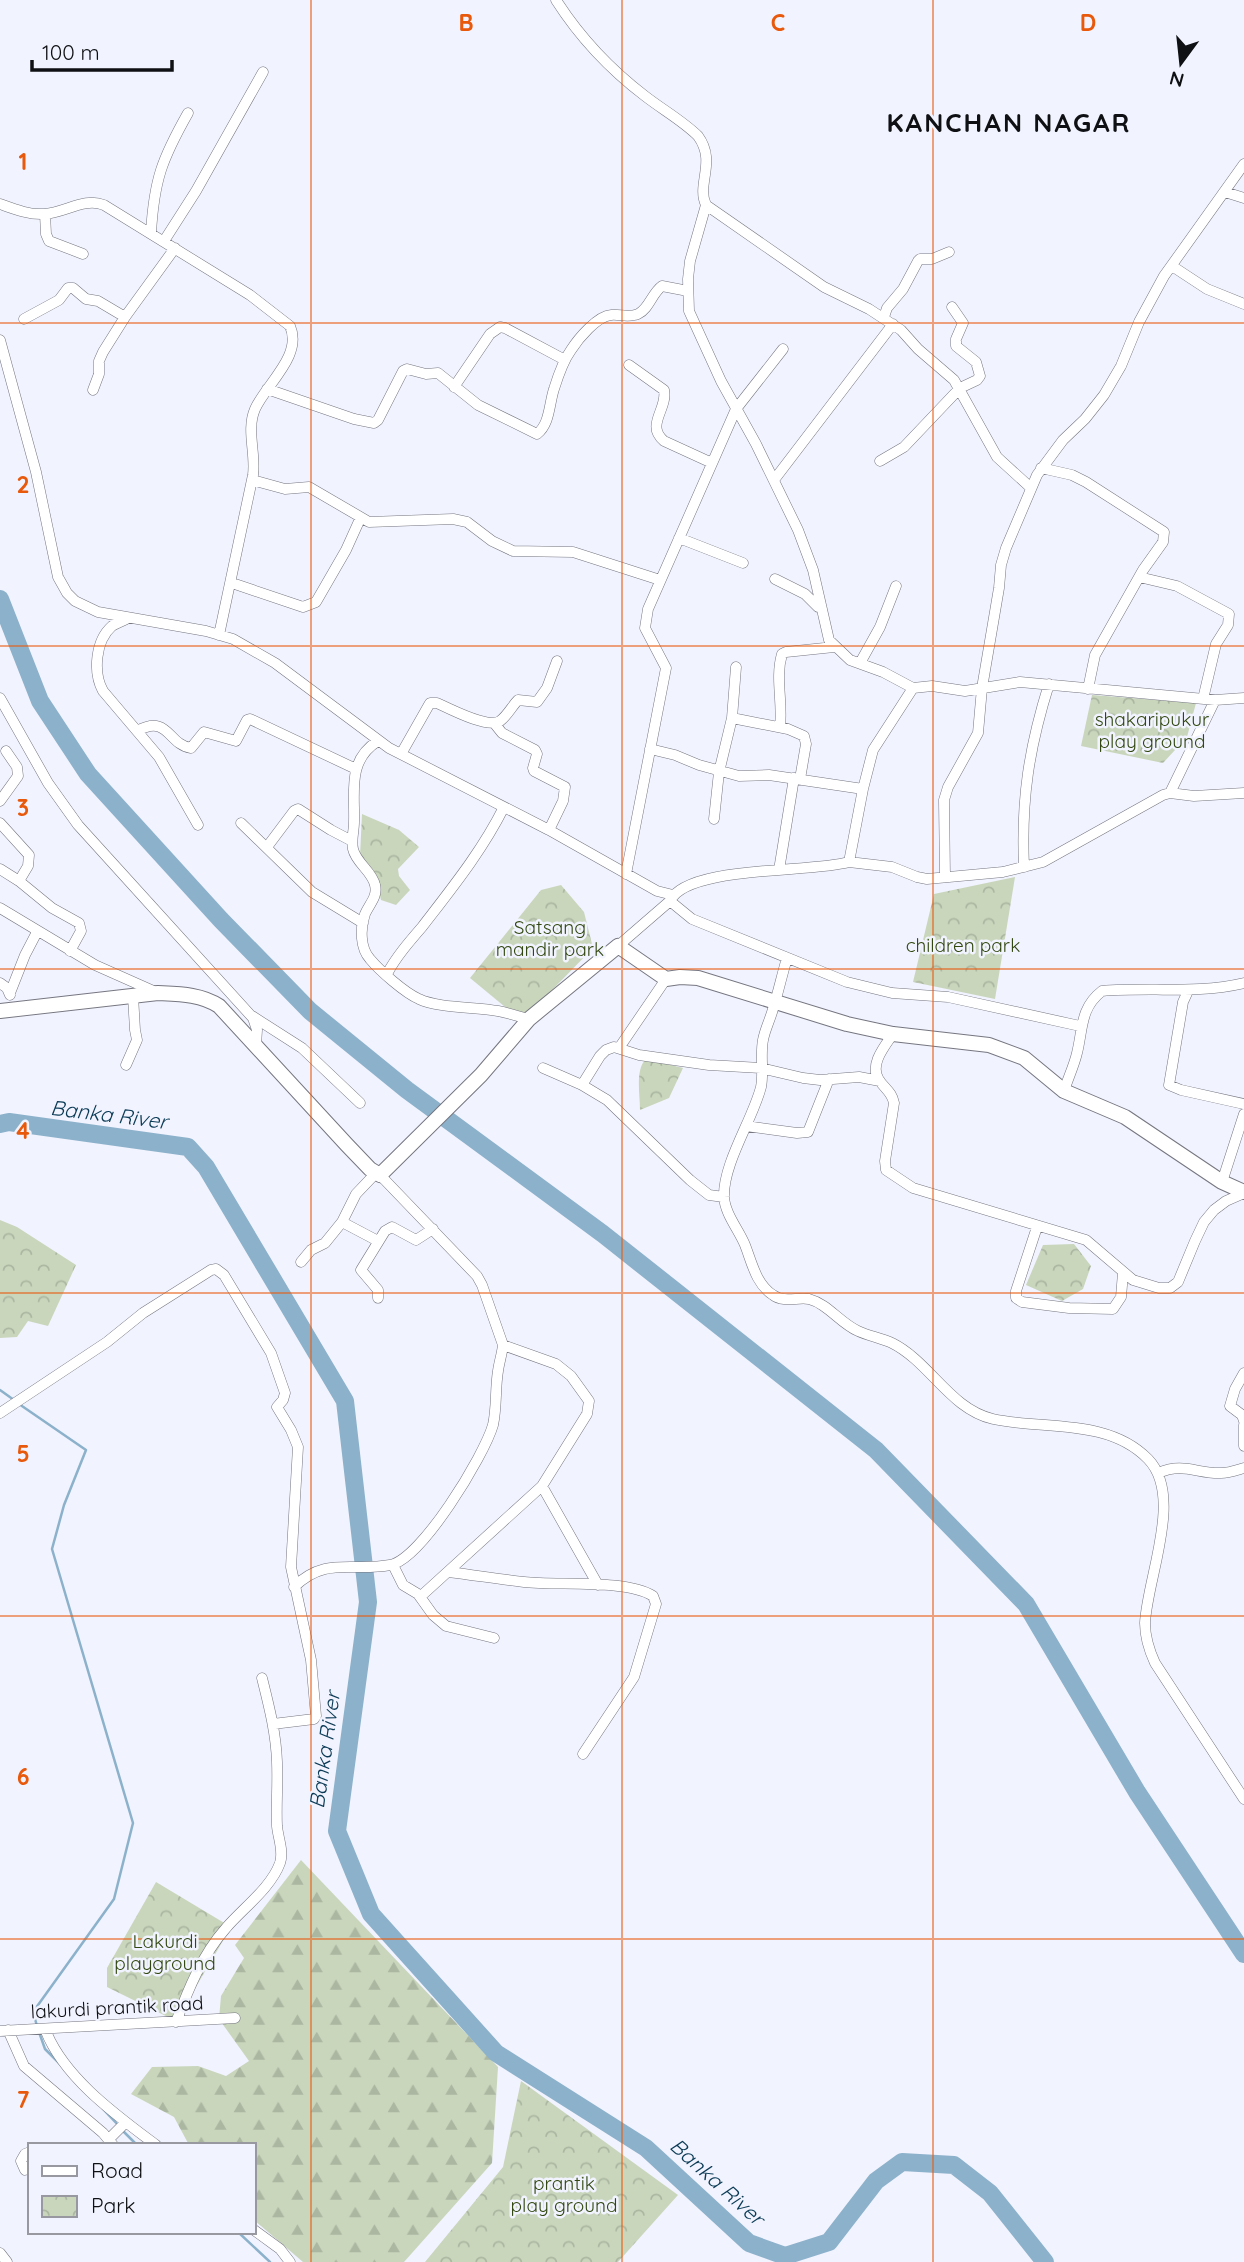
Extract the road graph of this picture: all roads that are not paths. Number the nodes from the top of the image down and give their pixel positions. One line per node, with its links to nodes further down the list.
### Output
1 (556, 0): 8 (street)
2 (263, 72): 11 (street)
3 (188, 113): 10 (street)
4 (1244, 164): 5 (street)
5 (1225, 192): 6 (street); 15 (street)
6 (1244, 198)
7 (0, 204): 9 (street)
8 (706, 205): 16 (street); 20 (street)
9 (45, 214): 10 (street); 14 (street)
10 (151, 233): 11 (street)
11 (164, 241): 12 (street)
12 (175, 248): 19 (street); 29 (street)
13 (949, 252): 20 (street)
14 (83, 254)
15 (1172, 266): 17 (street); 34 (street)
16 (688, 291): 25 (street); 31 (street)
17 (1244, 304)
18 (952, 307): 28 (street)
19 (125, 317): 21 (street); 30 (street)
20 (884, 317): 22 (street)
21 (24, 319)
22 (893, 324): 28 (street); 36 (street)
23 (0, 340): 47 (street)
24 (783, 349): 31 (street)
25 (565, 360): 27 (street); 27 (street)
26 (629, 365): 33 (street)
27 (454, 387): 29 (street)
28 (960, 388): 32 (street); 37 (street)
29 (267, 389): 35 (street)
30 (93, 390)
31 (736, 410): 33 (street); 36 (street)
32 (880, 461)
33 (712, 463): 39 (street)
34 (1041, 468): 37 (street); 41 (street)
35 (252, 480): 38 (street); 44 (street)
36 (775, 480): 46 (street)
37 (1031, 488): 55 (street)
38 (360, 519): 43 (street); 44 (street)
39 (679, 538): 40 (street); 43 (street)
40 (743, 563)
41 (1139, 577): 56 (street); 59 (street)
42 (775, 579): 46 (street)
43 (660, 580): 68 (street)
44 (232, 583): 48 (street)
45 (896, 586): 51 (street)
46 (821, 610): 49 (street)
47 (128, 618): 48 (street); 66 (street)
48 (219, 635): 67 (street)
49 (834, 648): 51 (street); 65 (street)
50 (557, 661): 64 (street)
51 (860, 663): 54 (street)
52 (736, 667): 62 (street)
53 (1049, 684): 55 (street); 56 (street); 87 (street)
54 (913, 688): 55 (street); 74 (street)
55 (982, 688): 91 (street)
56 (1088, 689): 59 (street)
57 (0, 698): 63 (street)
58 (1244, 698): 60 (street)
59 (1203, 699): 60 (street)
60 (1215, 700): 75 (street)
61 (0, 718): 63 (street)
62 (732, 718): 65 (street); 72 (street)
63 (13, 721): 110 (street)
64 (494, 723): 70 (street); 83 (street)
65 (780, 727): 73 (street)
66 (137, 731): 71 (street); 82 (street)
67 (378, 741): 70 (street); 71 (street)
68 (650, 749): 72 (street); 90 (street)
69 (6, 751): 77 (street)
70 (401, 754): 78 (street)
71 (356, 769): 84 (street)
72 (719, 772): 73 (street); 79 (street)
73 (797, 779): 74 (street); 89 (street)
74 (863, 789): 86 (street)
75 (1170, 793): 76 (street); 87 (street)
76 (1244, 793)
77 (0, 801)
78 (503, 807): 83 (street); 100 (street)
79 (714, 819)
80 (0, 823): 92 (street)
81 (241, 823): 85 (street)
82 (198, 825)
83 (549, 830): 90 (street)
84 (352, 841): 85 (street); 95 (street)
85 (267, 847): 95 (street)
86 (849, 862): 89 (street); 91 (street)
87 (1024, 867): 91 (street)
88 (0, 869): 92 (street)
89 (779, 870): 93 (street)
90 (626, 874): 93 (street)
91 (945, 877)
92 (19, 881): 98 (street)
93 (671, 898): 97 (street); 99 (street)
94 (0, 908): 96 (street)
95 (363, 923): 100 (street)
96 (37, 932): 98 (street); 105 (street)
97 (618, 946): 101 (main road); 111 (main road)
98 (70, 951): 106 (street)
99 (787, 958): 108 (street); 112 (street)
100 (387, 974): 111 (street)
101 (666, 979): 108 (main road); 115 (street)
102 (0, 983): 105 (street)
103 (1244, 983): 104 (street)
104 (1188, 991): 112 (street); 124 (street)
105 (10, 993): 109 (street)
106 (158, 993): 107 (main road); 114 (main road)
107 (133, 996): 109 (main road); 116 (street)
108 (776, 1000): 113 (main road); 118 (street)
109 (4, 1010)
110 (249, 1014): 114 (street); 123 (street)
111 (529, 1019): 127 (main road)
112 (1080, 1026): 122 (street)
113 (893, 1034): 120 (street); 122 (main road)
114 (256, 1045): 127 (main road)
115 (619, 1048): 118 (street); 121 (street)
116 (126, 1066)
117 (543, 1068): 121 (street)
118 (761, 1068): 119 (street); 126 (street)
119 (829, 1079): 120 (street); 126 (street)
120 (880, 1081): 132 (street)
121 (582, 1085): 130 (street)
122 (1064, 1091): 128 (main road)
123 (360, 1103)
124 (1244, 1104)
125 (1244, 1114): 128 (street)
126 (746, 1126): 130 (street)
127 (378, 1174): 131 (street); 133 (street)
128 (1222, 1182): 129 (main road)
129 (1244, 1192): 136 (street)
130 (724, 1197): 144 (street)
131 (342, 1222): 134 (street); 135 (street)
132 (1037, 1227): 136 (street); 136 (street)
133 (433, 1229): 134 (street); 138 (street)
134 (378, 1241): 137 (street)
135 (302, 1262)
136 (1123, 1272)
137 (378, 1298)
138 (503, 1345): 145 (street); 146 (street)
139 (1244, 1373): 141 (street)
140 (0, 1413): 149 (street)
141 (1244, 1423): 142 (street)
142 (1244, 1446)
143 (1244, 1468): 144 (street)
144 (1158, 1473): 155 (street)
145 (542, 1486): 147 (street); 148 (street)
146 (391, 1568): 149 (street); 150 (street)
147 (448, 1572): 148 (street); 150 (street)
148 (598, 1585): 154 (street)
149 (294, 1587): 153 (street)
150 (420, 1597): 151 (street)
151 (494, 1638)
152 (262, 1678): 153 (street)
153 (273, 1724): 157 (street)
154 (583, 1754)
155 (1244, 1799)
156 (235, 2018): 157 (street, lakurdi prantik road)
157 (176, 2022): 158 (street, lakurdi prantik road)
158 (43, 2029): 159 (street, lakurdi prantik road); 160 (street)
159 (4, 2030): 160 (street)
160 (117, 2133): 161 (street)
161 (150, 2143)
162 (28, 2153): 163 (street)
163 (25, 2170)
164 (256, 2231): 167 (street)
165 (0, 2253): 166 (street)
166 (7, 2262)
167 (290, 2262)

